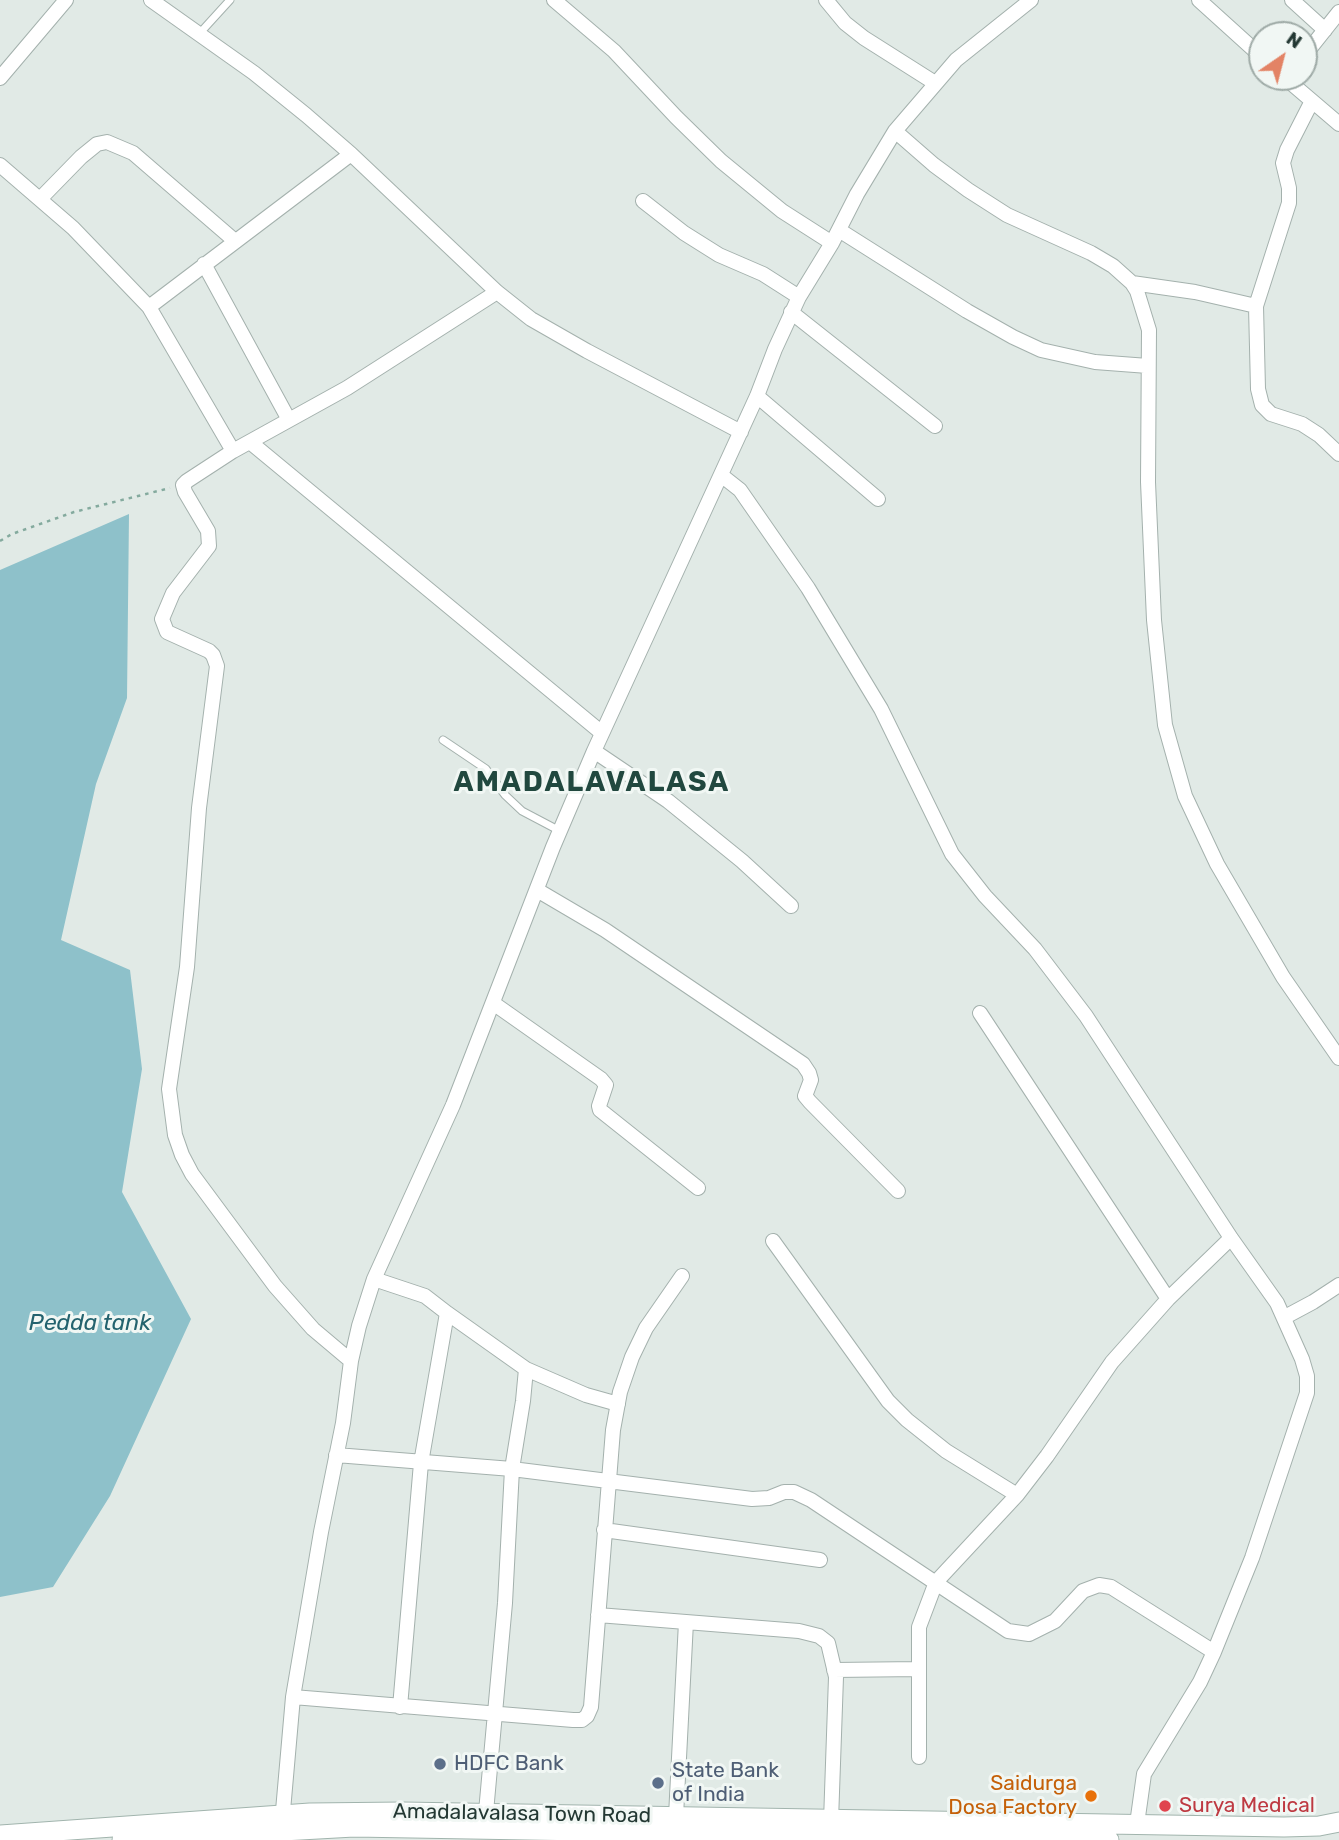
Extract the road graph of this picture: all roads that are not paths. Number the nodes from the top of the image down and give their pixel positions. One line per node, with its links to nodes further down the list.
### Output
1 (65, 0): 14 (street)
2 (151, 0): 11 (street)
3 (230, 0): 11 (lane)
4 (554, 0): 26 (street)
5 (826, 0): 15 (street)
6 (1199, 0): 13 (street)
7 (1292, 0): 10 (street)
8 (1021, 2): 15 (street)
9 (1339, 12): 10 (street)
10 (1325, 30): 12 (street)
11 (199, 34): 20 (street)
12 (1318, 39)
13 (1248, 44)
14 (0, 78)
15 (935, 83): 19 (street)
16 (1301, 91): 17 (street)
17 (1312, 101): 18 (street); 31 (street)
18 (1339, 124)
19 (895, 131): 24 (street); 28 (street)
20 (351, 153): 25 (street); 29 (street)
21 (0, 165): 22 (street)
22 (40, 199): 25 (street); 32 (street)
23 (643, 201): 30 (street)
24 (839, 230): 26 (street); 34 (street)
25 (235, 241): 27 (street)
26 (832, 243): 30 (street)
27 (204, 264): 32 (street); 36 (street)
28 (1132, 283): 31 (street); 34 (street)
29 (497, 292): 36 (street); 38 (street)
30 (799, 297): 33 (street)
31 (1256, 306): 41 (street)
32 (149, 307): 40 (street)
33 (791, 312): 35 (street); 37 (street)
34 (1148, 366): 52 (street)
35 (757, 396): 38 (street); 43 (street)
36 (289, 420): 39 (street)
37 (935, 426)
38 (741, 432): 42 (street)
39 (250, 442): 40 (street); 44 (street)
40 (233, 451): 63 (street)
41 (1339, 454)
42 (720, 475): 44 (street); 55 (street)
43 (878, 499)
44 (602, 733): 46 (street)
45 (443, 740): 47 (lane)
46 (594, 751): 47 (street); 49 (street)
47 (560, 831): 48 (street)
48 (537, 890): 50 (street); 54 (street)
49 (791, 906)
50 (494, 1003): 53 (street); 58 (street)
51 (980, 1013): 60 (street)
52 (1339, 1058)
53 (698, 1188)
54 (898, 1191)
55 (1231, 1238): 60 (street); 62 (street)
56 (774, 1241): 70 (street)
57 (682, 1276): 65 (street)
58 (374, 1279): 61 (street); 63 (street)
59 (1339, 1285): 62 (street)
60 (1168, 1299): 70 (street)
61 (447, 1313): 64 (street); 67 (street)
62 (1285, 1317): 76 (street)
63 (352, 1361): 66 (street)
64 (526, 1369): 65 (street); 68 (street)
65 (618, 1404): 69 (street)
66 (337, 1455): 67 (street); 79 (street)
67 (421, 1463): 68 (street); 80 (street)
68 (512, 1469): 69 (street); 81 (street)
69 (608, 1480): 71 (street); 73 (street)
70 (1017, 1496): 73 (street)
71 (604, 1530): 72 (street); 74 (street)
72 (820, 1560)
73 (936, 1582): 76 (street); 77 (street)
74 (598, 1615): 75 (street); 81 (street)
75 (686, 1622): 78 (street); 84 (street)
76 (1214, 1652): 88 (street)
77 (919, 1669): 78 (street); 82 (street)
78 (834, 1670): 85 (street)
79 (293, 1698): 80 (street); 87 (street)
80 (400, 1707): 81 (street)
81 (494, 1715): 83 (street)
82 (919, 1757)
83 (486, 1812): 84 (main road, Amadalavalasa Town Road); 87 (main road, Amadalavalasa Town Road)
84 (676, 1816): 85 (main road, Amadalavalasa Town Road)
85 (831, 1821): 88 (main road, Amadalavalasa Town Road)
86 (1339, 1822): 88 (main road, Amadalavalasa Town Road)
87 (282, 1824): 89 (main road, Amadalavalasa Town Road); 90 (main road, Amadalavalasa Town Road); 91 (main road, Amadalavalasa Town Road)
88 (1137, 1824)
89 (0, 1835)
90 (304, 1836): 92 (main road, Amadalavalasa Town Road)
91 (122, 1840)
92 (1109, 1840)

